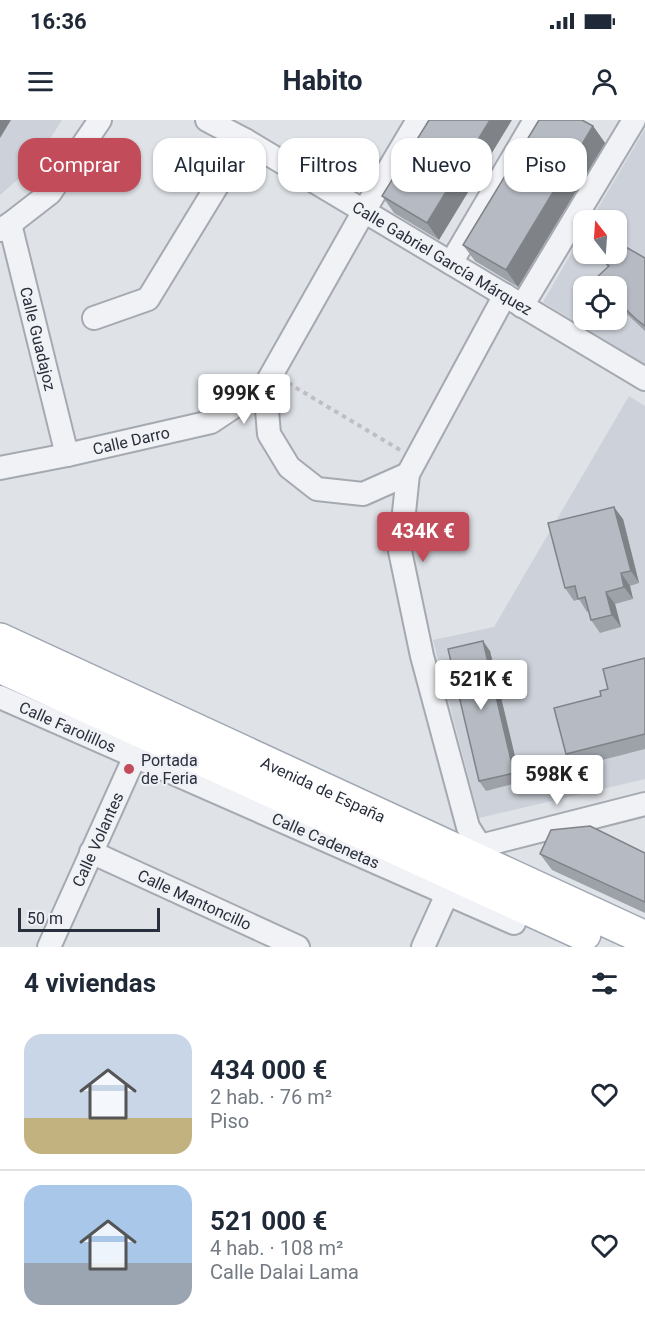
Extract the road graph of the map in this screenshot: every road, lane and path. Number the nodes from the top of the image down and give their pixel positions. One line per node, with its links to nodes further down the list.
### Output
1 (100, 120): 10 (street)
2 (207, 120): 6 (street, Calle Gabriel García Márquez)
3 (418, 120): 9 (street, Calle Darro)
4 (535, 120): 11 (street)
5 (634, 120): 12 (street)
6 (241, 138)
7 (266, 153): 9 (street, Calle Gabriel García Márquez)
8 (213, 192): 13 (street)
9 (364, 211): 11 (street, Calle Gabriel García Márquez); 15 (street, Calle Darro)
10 (5, 227): 16 (street, Calle Guadajoz)
11 (452, 263): 12 (street, Calle Gabriel García Márquez)
12 (514, 301): 14 (street, Calle Gabriel García Márquez); 17 (street)
13 (94, 318)
14 (645, 379)
15 (268, 380): 16 (street, Calle Darro); 17 (path); 17 (street)
16 (67, 455): 18 (street, Calle Darro)
17 (412, 466): 25 (street)
18 (0, 468)
19 (0, 640): 25 (main road, Avenida de España)
20 (0, 666): 32 (main road, Avenida de España)
21 (0, 697): 22 (street, Calle Farolillos)
22 (134, 761): 24 (street, Calle Volantes); 26 (street, Calle Cadenetas)
23 (645, 804): 25 (street)
24 (91, 852): 29 (street, Calle Volantes); 30 (street, Calle Mantoncillo)
25 (477, 852): 28 (main road, Avenida de España)
26 (447, 894): 27 (street, Calle Cadenetas); 31 (street)
27 (514, 923)
28 (645, 938)
29 (49, 947)
30 (298, 947)
31 (423, 947)
32 (612, 947)

